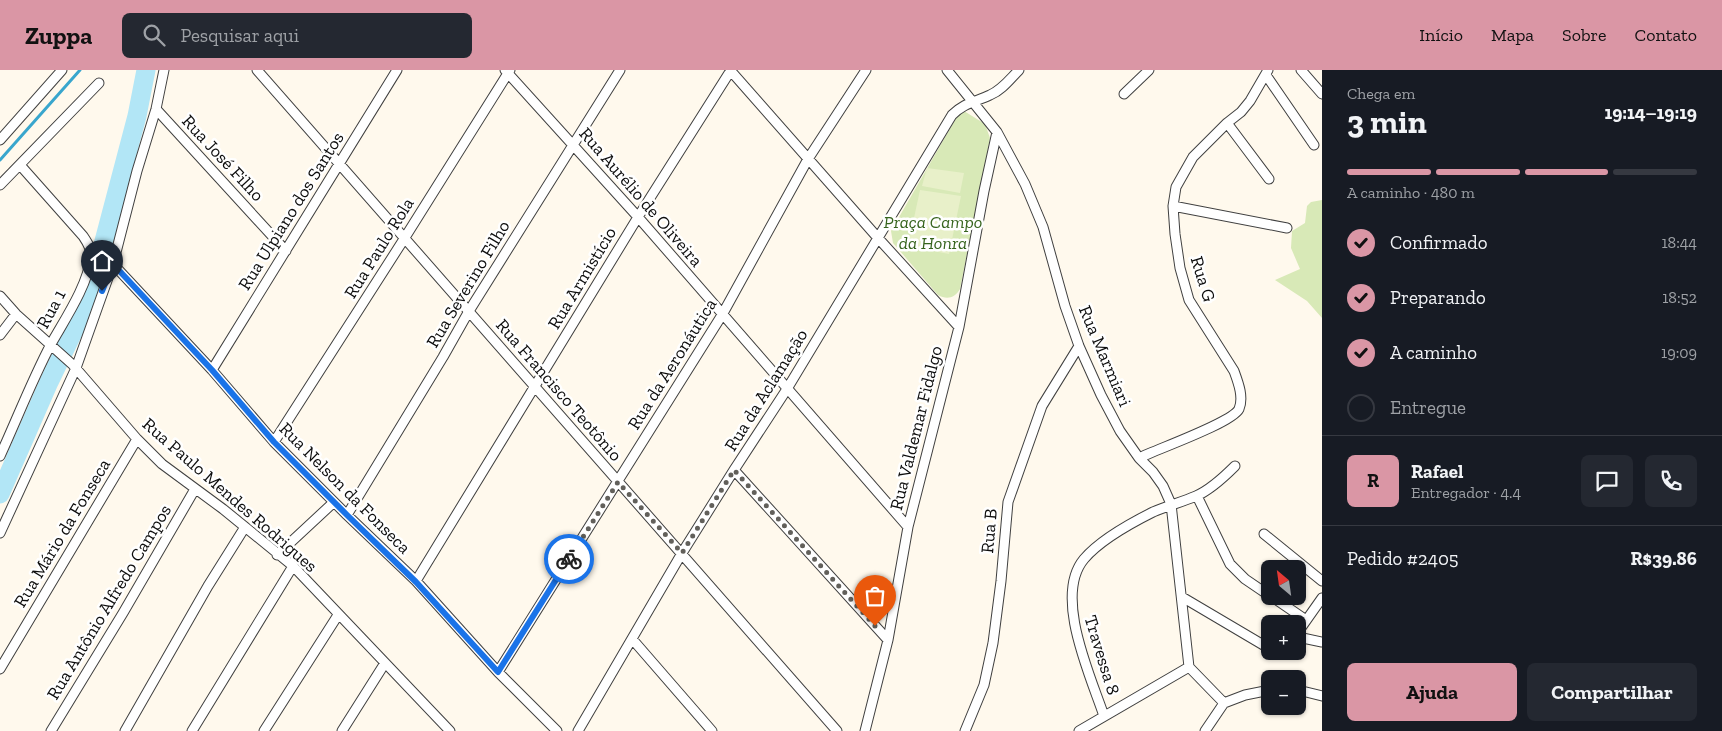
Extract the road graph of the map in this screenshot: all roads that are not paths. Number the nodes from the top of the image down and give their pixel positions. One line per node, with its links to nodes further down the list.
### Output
1 (62, 70): 22 (street)
2 (164, 70): 19 (street)
3 (257, 70): 26 (street, Rua Francisco Teotônio)
4 (384, 70): 14 (street)
5 (620, 70): 23 (street, Rua Severino Filho)
6 (731, 70): 25 (street); 31 (street, Rua Armistício)
7 (866, 70): 25 (street, Rua da Aeronáutica)
8 (947, 70): 18 (street, Rua Marmiari)
9 (1019, 70): 18 (street, Rua da Aclamação)
10 (1150, 70): 16 (street)
11 (1301, 70): 17 (street)
12 (508, 71): 23 (street, Rua Aurélio de Oliveira); 34 (street, Rua Paulo Rola)
13 (1267, 73): 20 (street, Rua G); 24 (street)
14 (394, 74): 26 (street, Rua Ulpiano dos Santos)
15 (99, 84): 27 (street)
16 (1124, 94)
17 (1322, 94)
18 (974, 101): 21 (street, Rua Marmiari); 33 (street, Rua da Aclamação)
19 (156, 109): 35 (street, Rua José Filho); 36 (street)
20 (1227, 122): 28 (street); 30 (street, Rua G)
21 (997, 132): 41 (street, Rua Valdemar Fidalgo); 44 (street, Rua Marmiari)
22 (1, 136)
23 (573, 145): 31 (street, Rua Aurélio de Oliveira); 38 (street, Rua Severino Filho)
24 (1314, 145)
25 (808, 160): 33 (street); 40 (street, Rua da Aeronáutica)
26 (340, 164): 34 (street, Rua Francisco Teotônio); 35 (street, Rua Ulpiano dos Santos)
27 (20, 165): 29 (street); 43 (street, Rua 1)
28 (1269, 179)
29 (0, 185)
30 (1173, 206): 32 (street); 52 (street, Rua G)
31 (638, 217): 40 (street, Rua Aurélio de Oliveira); 47 (street, Rua Armistício)
32 (1287, 228)
33 (878, 238): 41 (street); 48 (street, Rua da Aclamação)
34 (404, 239): 38 (street, Rua Francisco Teotônio); 50 (street, Rua Paulo Rola)
35 (286, 250): 46 (street, Rua Ulpiano dos Santos)
36 (113, 264): 45 (street); 46 (street, Rua Nelson da Fonseca)
37 (0, 296): 39 (street, Rua Paulo Mendes Rodrigues)
38 (469, 312): 47 (street, Rua Francisco Teotônio); 60 (street, Rua Severino Filho)
39 (16, 314): 42 (street); 43 (street, Rua Paulo Mendes Rodrigues)
40 (722, 315): 48 (street, Rua Aurélio de Oliveira); 55 (street, Rua da Aeronáutica)
41 (959, 327): 62 (street, Rua Valdemar Fidalgo)
42 (0, 335)
43 (52, 346): 45 (street, Rua Paulo Mendes Rodrigues); 51 (street, Rua 1)
44 (1079, 346): 52 (street, Rua Marmiari); 102 (street, Rua B)
45 (74, 366): 49 (street, Rua Paulo Mendes Rodrigues); 63 (street)
46 (212, 370): 50 (street, Rua Nelson da Fonseca)
47 (536, 386): 55 (street, Rua Francisco Teotônio); 69 (street, Rua Armistício)
48 (787, 389): 54 (street, Rua da Aclamação); 62 (street, Rua Aurélio de Oliveira)
49 (136, 439): 56 (street, Rua Paulo Mendes Rodrigues); 84 (street, Rua Mário da Fonseca)
50 (274, 442): 58 (street, Rua Nelson da Fonseca)
51 (0, 456)
52 (1139, 458): 59 (street, Rua Marmiari)
53 (1235, 466): 57 (street, Travessa 8)
54 (734, 470): 65 (street, Rua da Aclamação); 79 (street)
55 (618, 482): 65 (street, Rua Francisco Teotônio); 85 (street, Rua da Aeronáutica)
56 (195, 489): 61 (street, Rua Paulo Mendes Rodrigues); 93 (street, Rua Antônio Alfredo Campos)
57 (1198, 496): 59 (street, Travessa 8); 70 (street)
58 (334, 502): 60 (street, Rua Nelson da Fonseca); 66 (street)
59 (1171, 504): 71 (street, Rua Marmiari); 90 (street, Travessa 8)
60 (347, 515): 69 (street, Rua Nelson da Fonseca)
61 (245, 527): 66 (street, Rua Paulo Mendes Rodrigues); 94 (street)
62 (908, 527): 79 (street, Rua Valdemar Fidalgo)
63 (0, 533)
64 (1264, 534): 68 (street)
65 (682, 553): 78 (street, Rua da Aclamação); 100 (street, Rua Francisco Teotônio)
66 (277, 555): 67 (street, Rua Paulo Mendes Rodrigues)
67 (293, 566): 74 (street, Rua Paulo Mendes Rodrigues); 95 (street)
68 (1322, 581)
69 (416, 582): 85 (street, Rua Nelson da Fonseca)
70 (1261, 590)
71 (1182, 598): 81 (street); 83 (street, Rua Marmiari)
72 (1322, 598): 76 (street)
73 (1284, 605): 75 (street)
74 (338, 615): 82 (street, Rua Paulo Mendes Rodrigues); 96 (street)
75 (1298, 615)
76 (1306, 620)
77 (1306, 639): 80 (street)
78 (633, 640): 98 (street, Rua da Aclamação); 99 (street)
79 (888, 640): 101 (street, Rua Valdemar Fidalgo)
80 (1322, 642)
81 (1261, 644)
82 (385, 663): 91 (street, Rua Paulo Mendes Rodrigues); 97 (street)
83 (1189, 668): 89 (street); 90 (street)
84 (0, 669)
85 (498, 672): 92 (street, Rua Nelson da Fonseca)
86 (1261, 692): 89 (street)
87 (1306, 692): 88 (street)
88 (1322, 696)
89 (1224, 703): 104 (street)
90 (1104, 716): 103 (street)
91 (445, 729)
92 (552, 729)
93 (51, 731)
94 (125, 731)
95 (192, 731)
96 (264, 731)
97 (342, 731)
98 (578, 731)
99 (712, 731)
100 (837, 731)
101 (865, 731)
102 (965, 731)
103 (1079, 731)
104 (1205, 731)

